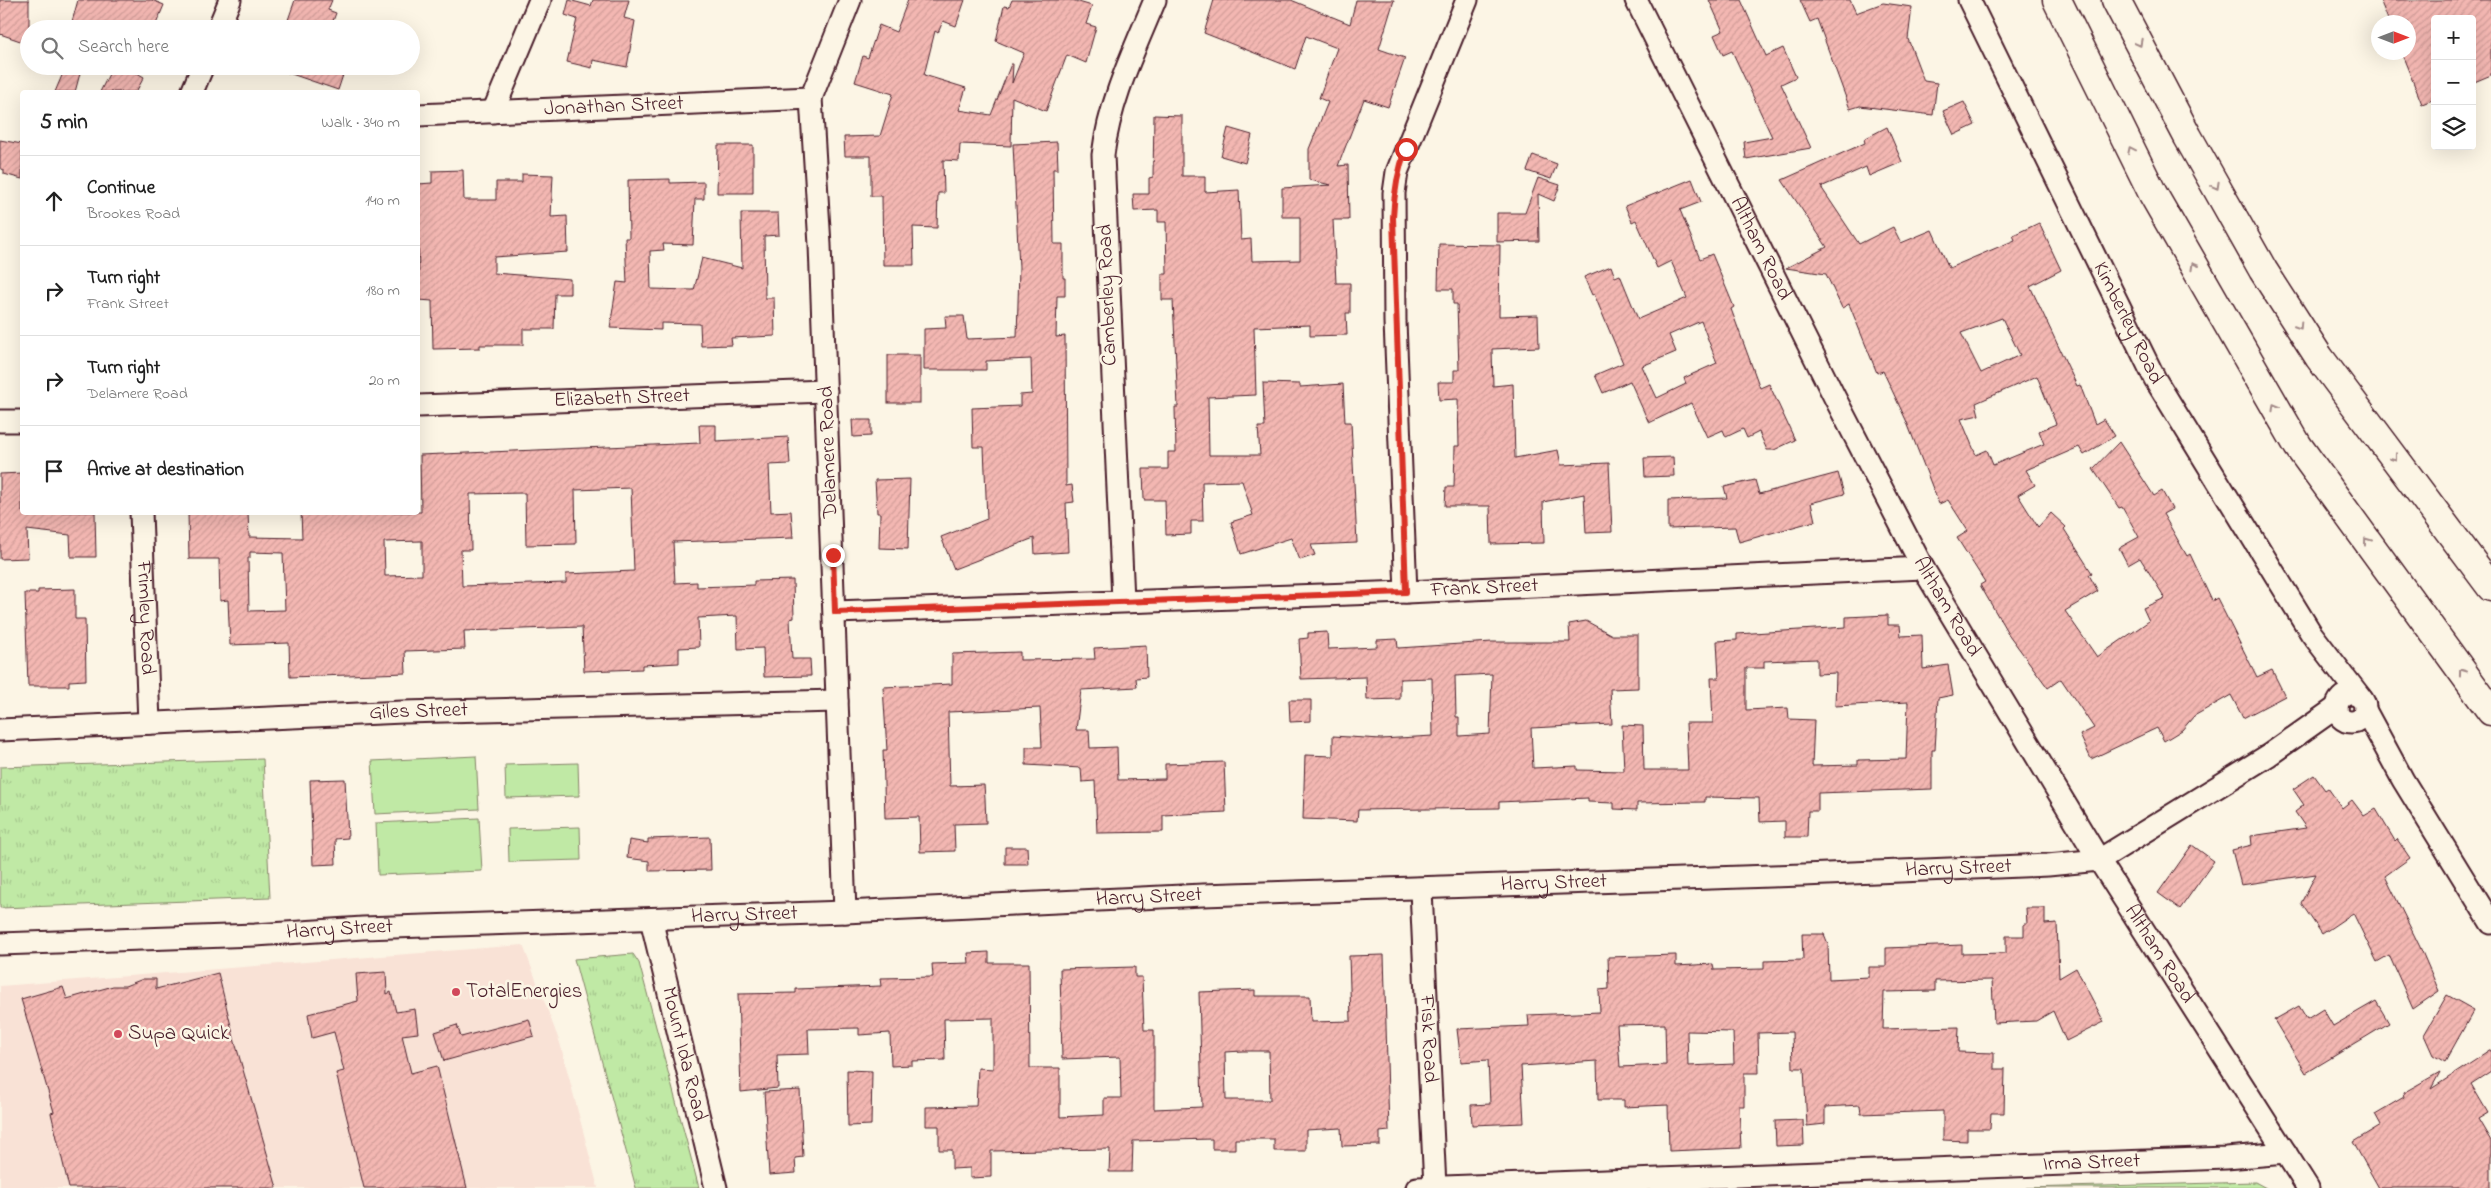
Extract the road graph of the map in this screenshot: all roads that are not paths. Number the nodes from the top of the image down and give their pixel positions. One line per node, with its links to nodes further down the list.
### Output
1 (230, 0): 10 (street)
2 (540, 0): 14 (street)
3 (850, 0): 13 (street, Delamere Road)
4 (1155, 0): 24 (street, Camberley Road)
5 (1467, 0): 23 (street)
6 (1636, 0): 21 (street, Altham Road)
7 (1969, 0): 27 (street, Kimberley Road)
8 (2057, 0): 28 (highway, one-way to 8)
9 (2116, 0): 22 (highway, one-way to 22)
10 (222, 20)
11 (199, 75): 12 (street)
12 (193, 90)
13 (811, 98): 14 (street, Jonathan Street); 16 (street, Delamere Road)
14 (493, 112): 15 (street, Jonathan Street)
15 (420, 116)
16 (826, 391): 17 (street, Elizabeth Street); 25 (street, Delamere Road)
17 (420, 406)
18 (0, 421): 19 (street)
19 (20, 421)
20 (141, 515): 29 (street, Frimley Road)
21 (1923, 568): 23 (street, Frank Street); 31 (street, Altham Road)
22 (2491, 588)
23 (1406, 592): 24 (street, Frank Street)
24 (1123, 600): 25 (street, Frank Street)
25 (835, 612): 26 (street, Delamere Road)
26 (837, 701): 29 (street, Giles Street); 33 (street, Delamere Road)
27 (2350, 710): 31 (street, Harry Street); 35 (street, Kimberley Road)
28 (2491, 712)
29 (149, 723): 30 (street, Giles Street)
30 (0, 730)
31 (2099, 860): 32 (street, Harry Street); 37 (street, Altham Road)
32 (1421, 890): 33 (street, Harry Street); 39 (street, Fisk Road)
33 (845, 912): 34 (street, Harry Street)
34 (651, 918): 36 (street, Harry Street); 40 (street, Mount Ida Road)
35 (2491, 923)
36 (0, 944)
37 (2286, 1152): 38 (street, Irma Street); 41 (street, Altham Road)
38 (1847, 1180): 39 (street, Irma Street)
39 (1426, 1187)
40 (716, 1188)
41 (2308, 1188)

